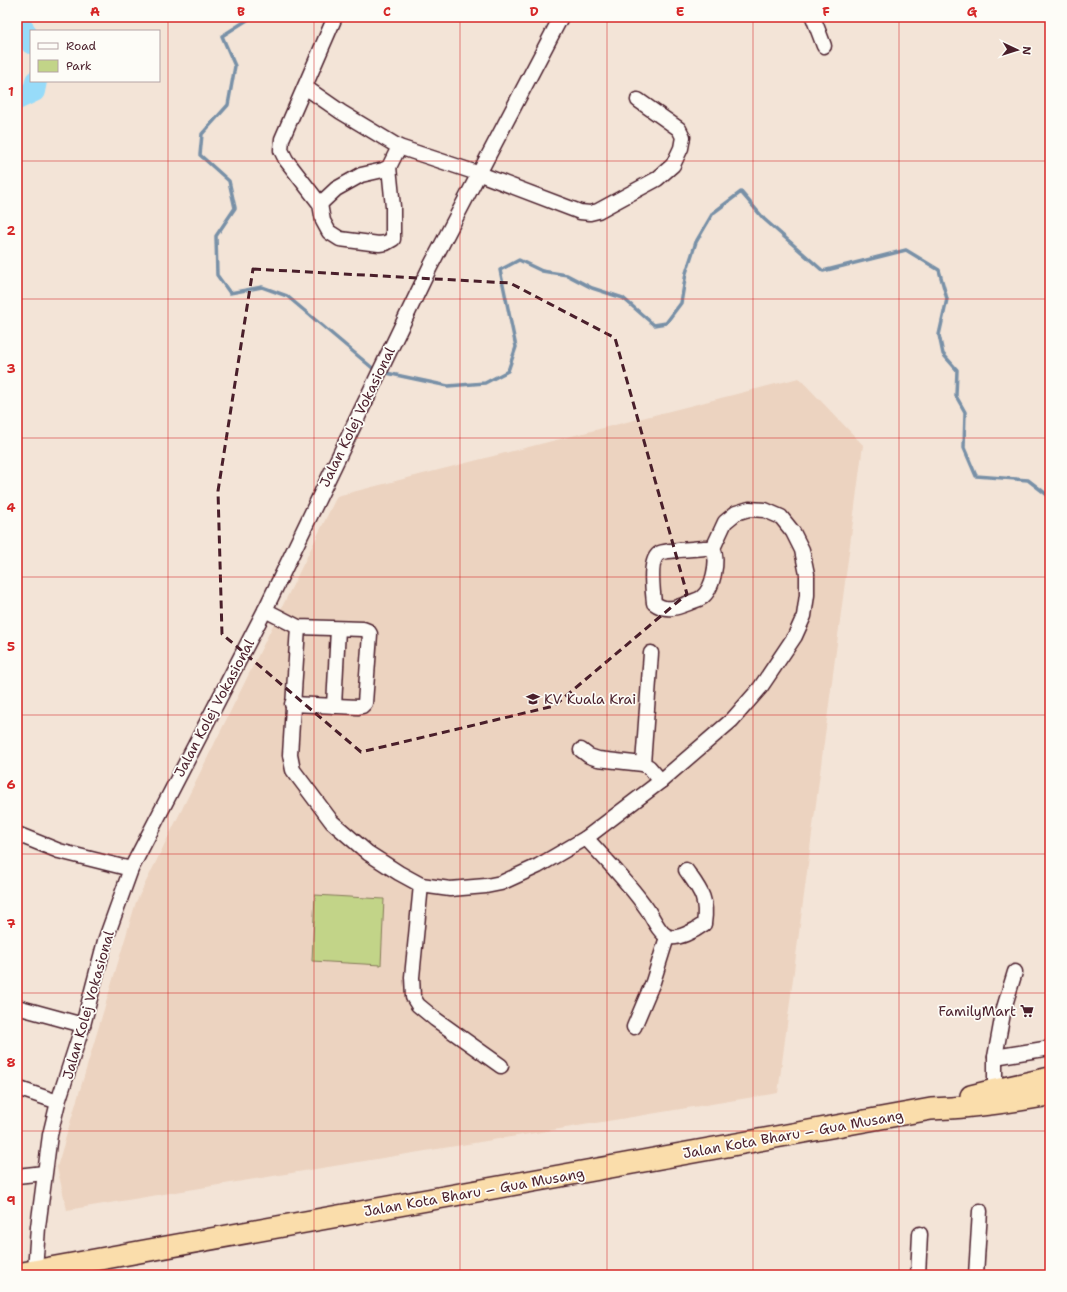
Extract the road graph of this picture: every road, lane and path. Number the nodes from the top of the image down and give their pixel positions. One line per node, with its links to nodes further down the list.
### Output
1 (335, 17): 5 (street)
2 (560, 17): 9 (street, Jalan Kolej Vokasional)
3 (813, 17): 4 (street)
4 (824, 46)
5 (305, 87): 7 (street); 10 (street)
6 (638, 100): 9 (street)
7 (399, 147): 8 (street); 9 (street)
8 (389, 167): 10 (street); 10 (street)
9 (480, 174): 12 (street, Jalan Kolej Vokasional)
10 (320, 204)
11 (713, 548): 11 (street); 20 (street)
12 (265, 610): 13 (street); 23 (street, Jalan Kolej Vokasional)
13 (298, 627): 14 (street); 16 (street)
14 (338, 629): 17 (street); 17 (street)
15 (651, 653): 19 (street)
16 (292, 704): 17 (street); 25 (street)
17 (334, 706)
18 (581, 750): 19 (street)
19 (643, 764): 20 (street)
20 (661, 781): 22 (street)
21 (17, 834): 23 (street)
22 (586, 838): 25 (street); 26 (street)
23 (130, 870): 29 (street, Jalan Kolej Vokasional)
24 (686, 870): 26 (street)
25 (421, 885): 33 (street)
26 (667, 937): 30 (street)
27 (1014, 972): 32 (street)
28 (17, 1007): 29 (street)
29 (83, 1025): 38 (street, Jalan Kolej Vokasional)
30 (634, 1027)
31 (1050, 1048): 32 (street)
32 (994, 1057): 36 (street)
33 (501, 1066)
34 (1050, 1078): 36 (highway, Jalan Kota Bharu – Gua Musang)
35 (17, 1088): 38 (street)
36 (995, 1090): 39 (highway, Jalan Kota Bharu – Gua Musang)
37 (1050, 1095): 39 (highway, Jalan Kota Bharu – Gua Musang)
38 (58, 1102): 40 (street, Jalan Kolej Vokasional)
39 (931, 1109): 44 (highway, Jalan Kota Bharu – Gua Musang)
40 (44, 1173): 41 (street); 44 (street, Jalan Kolej Vokasional)
41 (17, 1176)
42 (980, 1211): 46 (street)
43 (920, 1234): 45 (street)
44 (26, 1273)
45 (918, 1275)
46 (976, 1275)

